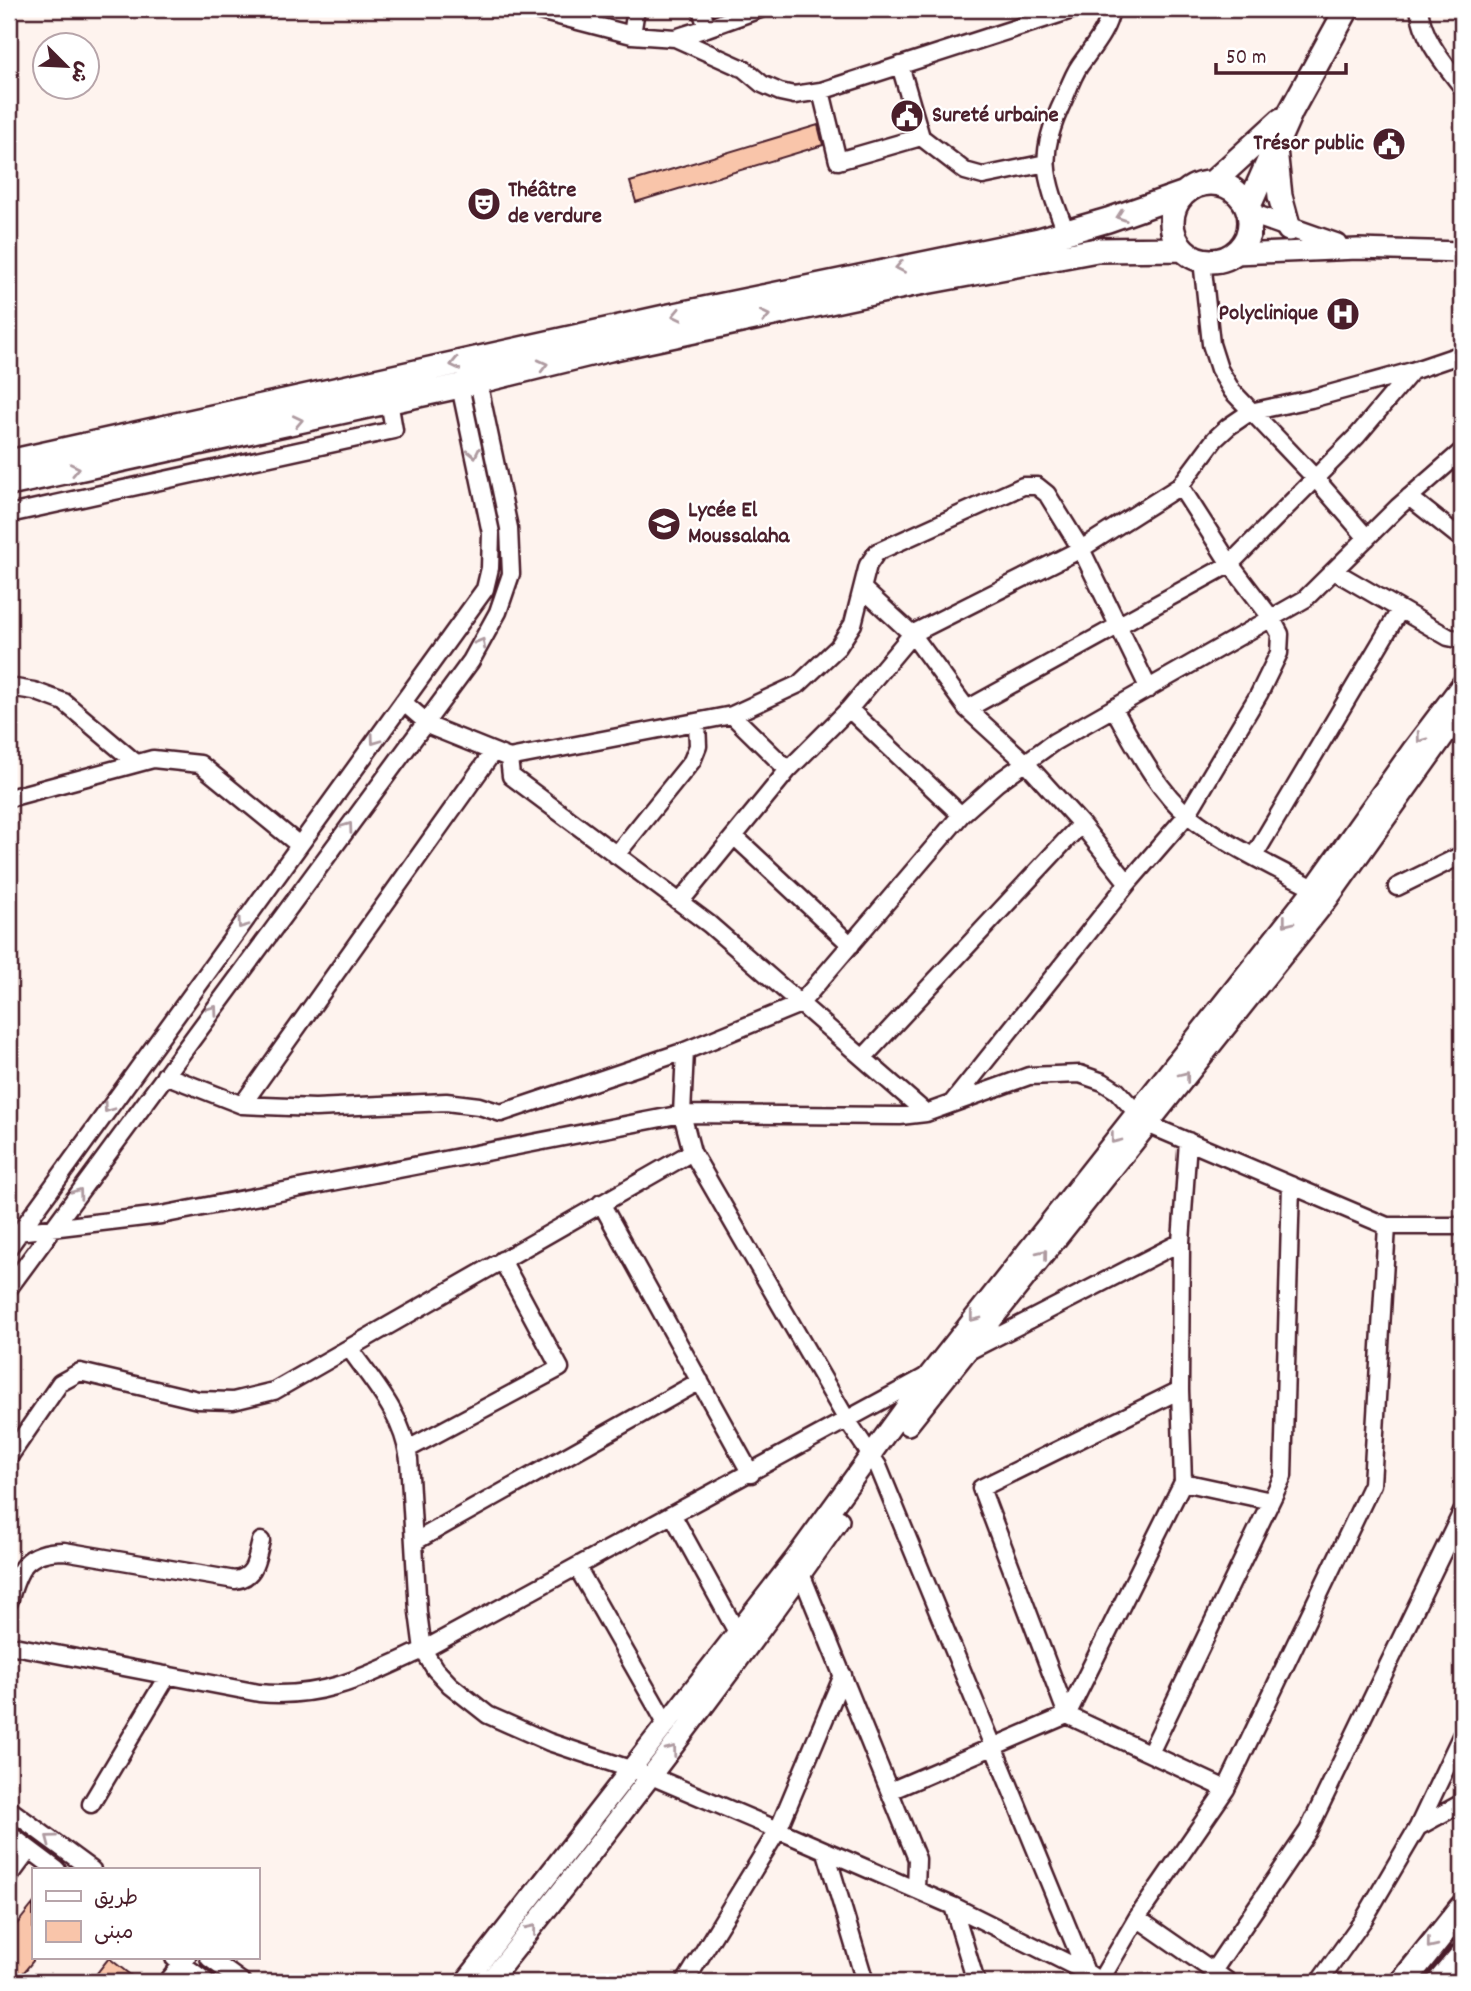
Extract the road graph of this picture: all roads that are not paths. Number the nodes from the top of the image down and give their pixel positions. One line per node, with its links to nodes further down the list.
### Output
1 (532, 9): 10 (street)
2 (636, 9): 10 (street)
3 (701, 9): 9 (street)
4 (760, 9): 9 (street)
5 (1075, 9): 12 (street)
6 (1111, 9): 18 (street)
7 (1347, 9): 15 (main road)
8 (1419, 9): 13 (street)
9 (707, 28): 11 (street)
10 (632, 35): 11 (street)
11 (675, 38): 14 (street)
12 (900, 65): 14 (street); 16 (street)
13 (1462, 87)
14 (821, 91): 16 (street)
15 (1291, 111): 17 (main road); 19 (main road)
16 (921, 137): 18 (street)
17 (1275, 145): 21 (main road); 22 (main road)
18 (1046, 163): 23 (street)
19 (1212, 183): 20 (main road); 21 (main road)
20 (1185, 193): 23 (main road, one-way to 23); 26 (main road)
21 (1248, 210): 22 (street); 27 (main road)
22 (1289, 229): 24 (street)
23 (1066, 232): 34 (main road, one-way to 34)
24 (1358, 249): 25 (street); 27 (street)
25 (1462, 252)
26 (1193, 254): 27 (main road); 30 (main road, one-way to 26); 32 (street)
27 (1234, 254)
28 (1462, 354): 29 (street)
29 (1412, 371): 32 (street); 35 (street)
30 (469, 384): 31 (main road); 54 (street, one-way to 54); 60 (street, one-way to 30)
31 (389, 401): 36 (main road, one-way to 31); 39 (street)
32 (1250, 412): 35 (street); 37 (street)
33 (1462, 451): 38 (street)
34 (9, 462)
35 (1315, 478): 40 (street); 43 (street)
36 (9, 484)
37 (1180, 485): 42 (street); 43 (street)
38 (1409, 498): 40 (street); 41 (street)
39 (9, 513)
40 (1367, 538): 44 (street)
41 (1462, 539)
42 (1081, 549): 45 (street); 48 (street); 49 (street)
43 (1230, 564): 47 (street); 48 (street)
44 (1334, 571): 46 (street); 47 (street)
45 (863, 589): 49 (street); 59 (street)
46 (1400, 610): 50 (street); 75 (street)
47 (1272, 619): 53 (street); 69 (street)
48 (1118, 625): 53 (street); 56 (street)
49 (912, 634): 55 (street); 56 (street)
50 (1462, 640)
51 (1462, 684): 78 (street, one-way to 78)
52 (9, 687): 65 (street)
53 (1149, 689): 57 (street)
54 (403, 702): 60 (street); 72 (street, one-way to 72)
55 (849, 709): 66 (street); 68 (street)
56 (967, 709): 64 (street)
57 (1114, 709): 64 (street); 69 (street)
58 (1462, 711): 78 (street)
59 (732, 715): 61 (street); 66 (street)
60 (426, 722): 62 (street); 84 (street, one-way to 60)
61 (697, 722): 63 (street); 73 (street)
62 (493, 752): 63 (street); 86 (street)
63 (509, 758): 73 (street)
64 (1025, 762): 68 (street); 70 (street)
65 (136, 763): 67 (street); 72 (street)
66 (788, 770): 71 (street)
67 (9, 798)
68 (961, 815): 80 (street)
69 (1187, 815): 75 (street); 76 (street)
70 (1081, 824): 76 (street); 83 (street)
71 (734, 836): 79 (street); 80 (street)
72 (299, 845): 97 (street, one-way to 97)
73 (616, 855): 79 (street)
74 (1462, 855): 77 (street)
75 (1255, 856): 78 (street)
76 (1128, 883): 85 (street)
77 (1397, 887)
78 (1321, 893): 89 (street)
79 (680, 902): 81 (street)
80 (851, 945): 81 (street)
81 (800, 1004): 82 (street); 83 (street)
82 (685, 1051): 86 (street); 88 (street)
83 (863, 1058): 87 (street)
84 (165, 1075): 86 (street); 96 (street, one-way to 84)
85 (952, 1103): 87 (street); 89 (street)
86 (242, 1105)
87 (926, 1113): 88 (street)
88 (682, 1114): 91 (street); 96 (street)
89 (1141, 1119): 90 (street); 103 (street, one-way to 89); 104 (street, one-way to 104)
90 (1188, 1141): 92 (street); 98 (street)
91 (692, 1152): 93 (street); 107 (street)
92 (1291, 1185): 94 (street); 113 (street)
93 (601, 1203): 100 (street); 105 (street)
94 (1387, 1226): 95 (street); 133 (street)
95 (1462, 1226)
96 (52, 1228): 97 (street); 101 (street)
97 (14, 1233): 99 (street)
98 (1181, 1242): 103 (street); 106 (street)
99 (9, 1247)
100 (502, 1260): 102 (street); 108 (street)
101 (9, 1288)
102 (349, 1348): 108 (street); 109 (street)
103 (964, 1354): 110 (street)
104 (929, 1374): 107 (street); 110 (street)
105 (700, 1381): 111 (street); 117 (street)
106 (1180, 1390): 112 (street); 126 (street)
107 (847, 1420): 110 (street); 111 (street)
108 (408, 1449): 117 (street)
109 (9, 1457)
110 (874, 1460): 119 (street); 129 (street)
111 (751, 1474): 115 (street)
112 (1183, 1482): 113 (street); 126 (street)
113 (1271, 1501): 130 (street)
114 (1462, 1512): 153 (street)
115 (673, 1516): 118 (street); 121 (street)
116 (261, 1541): 120 (street)
117 (414, 1542): 123 (street)
118 (576, 1567): 123 (street); 127 (street)
119 (798, 1567): 121 (street); 125 (street); 132 (street, one-way to 119)
120 (9, 1602)
121 (738, 1634): 127 (street)
122 (9, 1645): 124 (street)
123 (423, 1650): 124 (street); 131 (street)
124 (168, 1675): 136 (street)
125 (843, 1675): 134 (street); 139 (street)
126 (1067, 1715): 129 (street); 130 (street)
127 (667, 1725): 131 (street)
128 (1462, 1734): 138 (street)
129 (993, 1747): 134 (street); 154 (street)
130 (1150, 1753): 133 (street)
131 (632, 1771): 132 (street); 159 (street)
132 (651, 1776): 139 (street); 160 (street, one-way to 132)
133 (1226, 1788): 149 (street)
134 (890, 1791): 146 (street)
135 (1462, 1803): 138 (street)
136 (91, 1804)
137 (9, 1809): 144 (street, one-way to 137)
138 (1418, 1827): 165 (street)
139 (778, 1829): 142 (street); 155 (street)
140 (9, 1834): 141 (street)
141 (30, 1850): 143 (street); 145 (street)
142 (826, 1852): 146 (street); 161 (street)
143 (54, 1868)
144 (89, 1868)
145 (9, 1877)
146 (916, 1890): 147 (street)
147 (953, 1906): 154 (street); 162 (street)
148 (1462, 1908): 166 (main road, one-way to 166)
149 (1137, 1918): 153 (street); 163 (street)
150 (1462, 1956): 167 (main road)
151 (181, 1960): 156 (street); 157 (street)
152 (212, 1960): 158 (street)
153 (1213, 1971): 164 (street)
154 (1086, 1972): 163 (street)
155 (691, 1978)
156 (167, 1982)
157 (206, 1982)
158 (242, 1982)
159 (465, 1982)
160 (489, 1982)
161 (866, 1982)
162 (976, 1982)
163 (1101, 1982)
164 (1229, 1982)
165 (1319, 1982)
166 (1403, 1982)
167 (1440, 1982)

